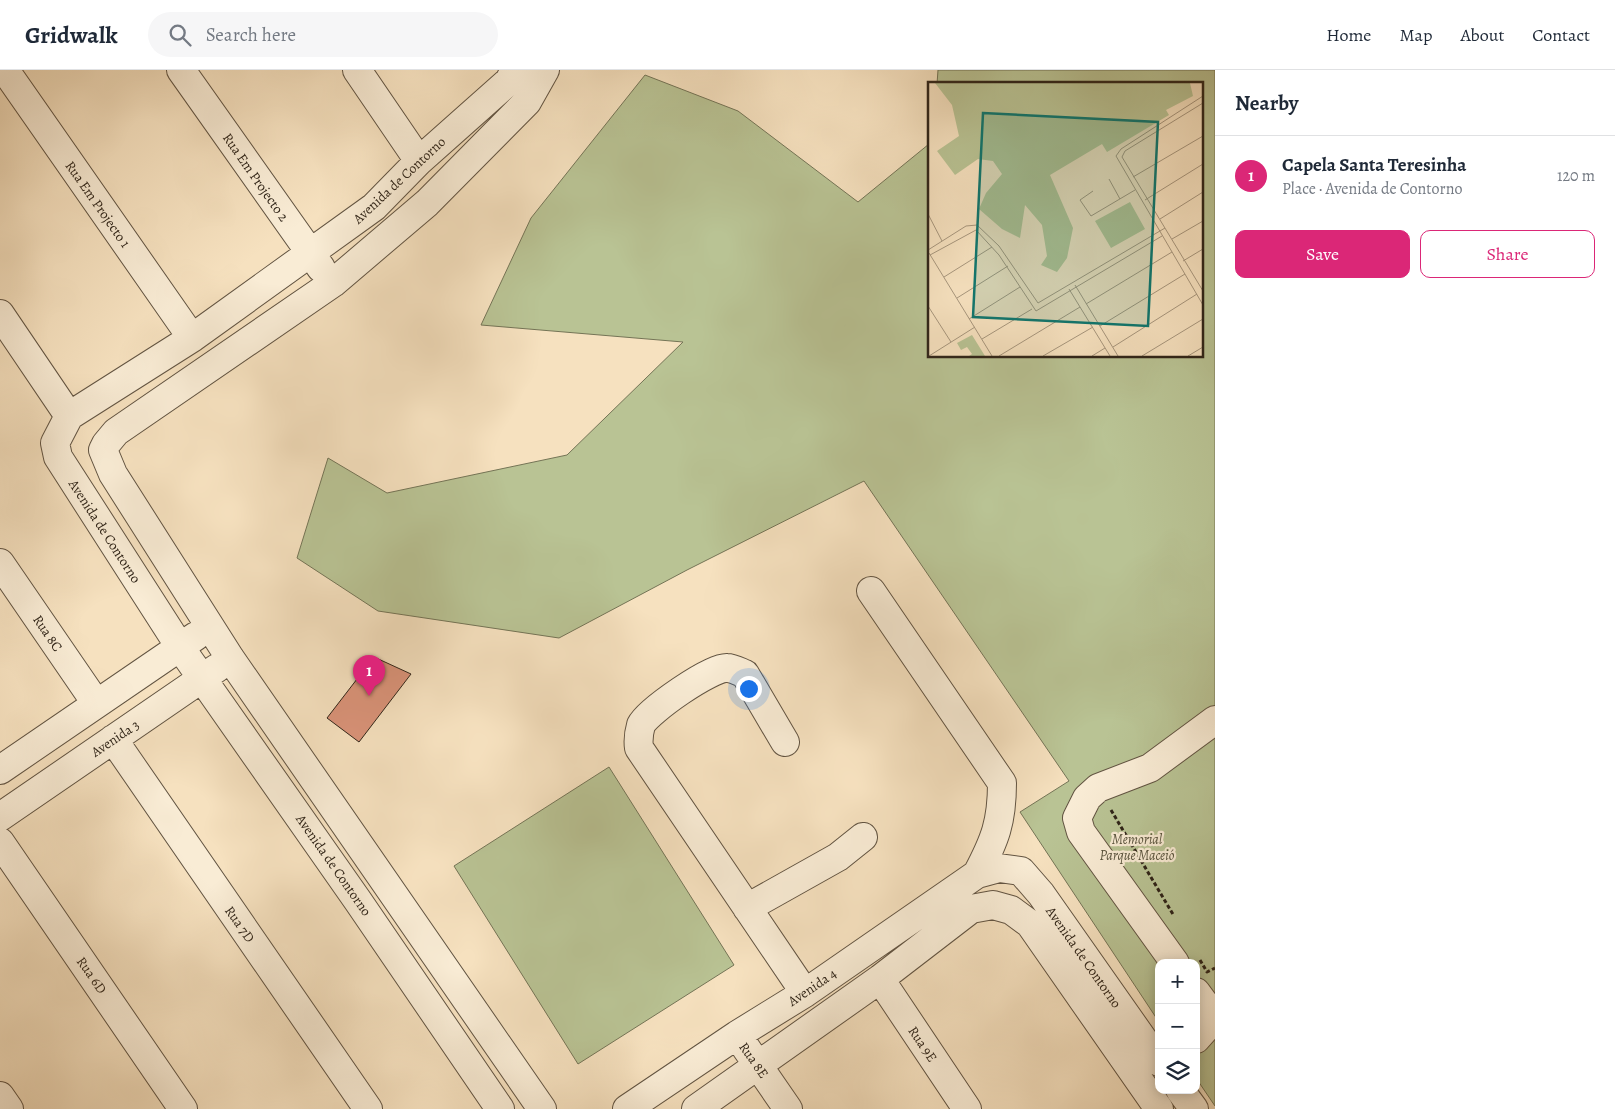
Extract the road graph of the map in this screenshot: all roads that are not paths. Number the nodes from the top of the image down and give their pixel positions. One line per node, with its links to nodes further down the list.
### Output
1 (5, 70): 10 (street, Rua Em Projecto 1)
2 (181, 70): 7 (street, Rua Em Projecto 2)
3 (357, 70): 6 (street)
4 (515, 70): 6 (street, Avenida de Contorno)
5 (545, 70): 8 (street)
6 (419, 161): 7 (street, Avenida de Contorno)
7 (310, 255): 8 (street, Rua Em Projecto 2); 10 (street, Avenida de Contorno)
8 (333, 283): 14 (street)
9 (0, 314): 11 (street)
10 (192, 338): 11 (street, Avenida de Contorno)
11 (69, 416): 15 (street, Avenida de Contorno)
12 (0, 563): 18 (street, Rua 8C)
13 (871, 591): 26 (street)
14 (209, 626): 15 (street); 16 (street)
15 (180, 647): 17 (street, Avenida de Contorno); 18 (street)
16 (230, 658): 17 (street, Avenida 3); 42 (street)
17 (204, 678): 20 (street, Avenida 3); 41 (street, Avenida de Contorno)
18 (96, 703): 22 (street)
19 (1215, 720): 28 (street)
20 (113, 739): 23 (street, Avenida 3); 40 (street, Rua 7D)
21 (785, 742): 27 (street)
22 (0, 770)
23 (0, 817)
24 (863, 836): 27 (street)
25 (0, 842): 39 (street, Rua 6D)
26 (988, 871): 30 (street, Avenida 4); 34 (street, Avenida de Contorno)
27 (747, 908): 30 (street)
28 (1186, 959)
29 (880, 979): 34 (street, Avenida de Contorno); 35 (street); 46 (street, Rua 9E)
30 (805, 993): 33 (street, Avenida 4)
31 (1207, 1007): 32 (street)
32 (1200, 1027)
33 (737, 1035): 35 (street, Rua 8E); 43 (street, Avenida 4)
34 (1149, 1053): 47 (street, Avenida de Contorno)
35 (757, 1064): 44 (street); 45 (street, Rua 8E)
36 (1183, 1094): 48 (street)
37 (0, 1096): 38 (street)
38 (9, 1109)
39 (183, 1109)
40 (368, 1109)
41 (500, 1109)
42 (542, 1109)
43 (627, 1109)
44 (696, 1109)
45 (788, 1109)
46 (967, 1109)
47 (1159, 1109)
48 (1194, 1109)

